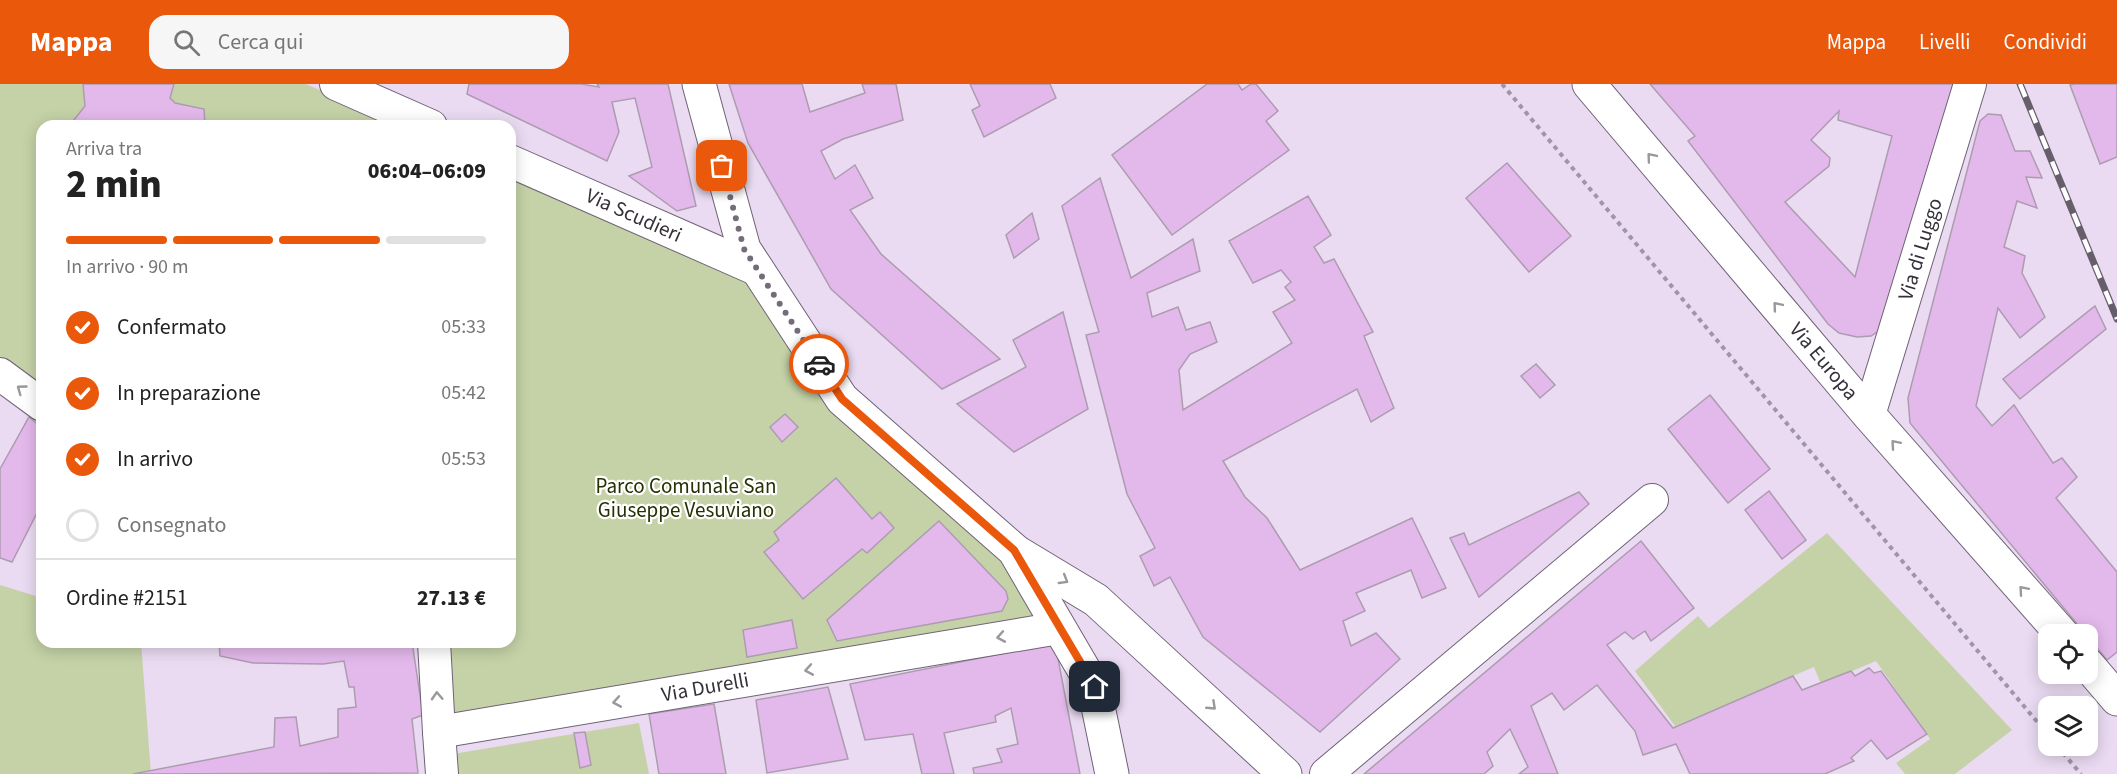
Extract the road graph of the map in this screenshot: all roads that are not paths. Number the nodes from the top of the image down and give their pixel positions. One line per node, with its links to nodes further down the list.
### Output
1 (336, 84): 5 (street)
2 (699, 84): 7 (main road)
3 (1589, 84): 10 (main road, Via Europa, one-way to 3)
4 (1970, 84): 10 (street, Via di Luggo)
5 (417, 120)
6 (516, 163): 7 (street, Via Scudieri)
7 (751, 259): 12 (main road)
8 (0, 374): 9 (street, one-way to 8)
9 (36, 401)
10 (1869, 415): 13 (main road, Via Europa, one-way to 10)
11 (1652, 500): 20 (street)
12 (1014, 550): 14 (main road); 19 (main road, one-way to 19)
13 (2053, 624)
14 (1059, 627): 16 (street, Via Durelli, one-way to 16); 18 (main road)
15 (434, 648): 16 (street, one-way to 15)
16 (439, 732): 17 (street)
17 (442, 774)
18 (1112, 774)
19 (1286, 774)
20 (1326, 774)

